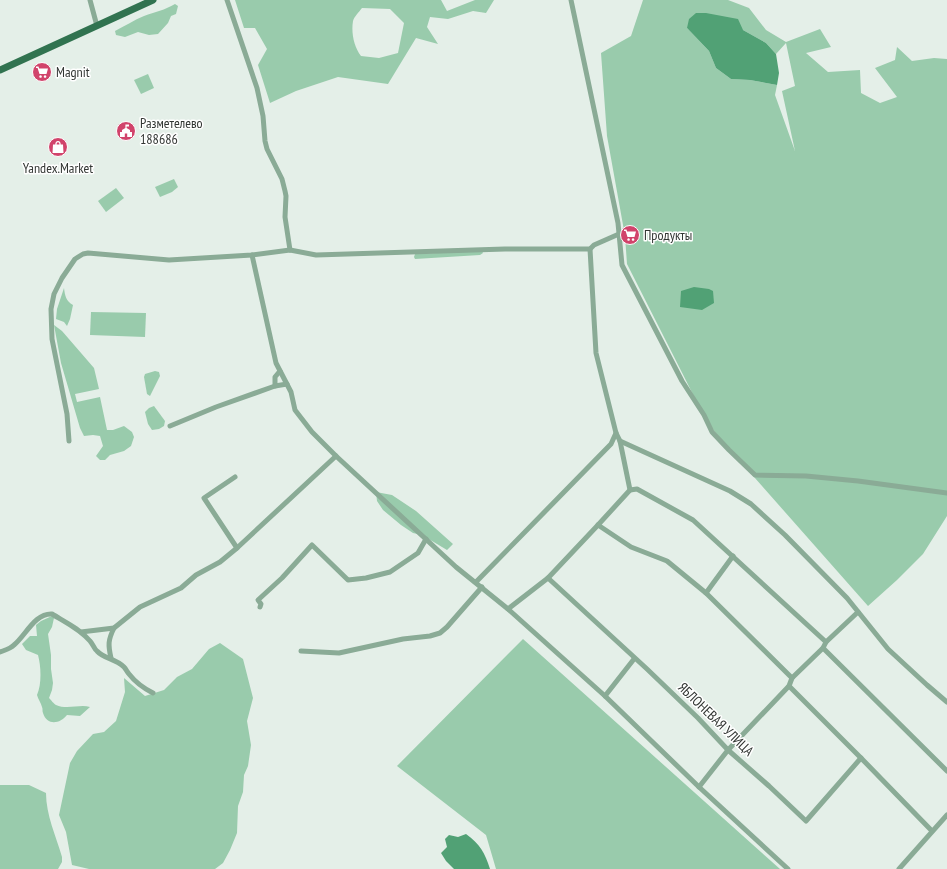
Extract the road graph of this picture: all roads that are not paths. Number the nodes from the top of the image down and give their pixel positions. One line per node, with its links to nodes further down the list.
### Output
1 (90, 0): 5 (street)
2 (153, 0): 5 (main road)
3 (227, 0): 9 (street)
4 (571, 0): 7 (street)
5 (97, 26): 6 (main road)
6 (0, 70)
7 (619, 234): 8 (street); 21 (street)
8 (590, 249): 9 (street); 15 (street)
9 (290, 250): 10 (street)
10 (252, 255): 11 (street); 16 (street)
11 (280, 372): 12 (street); 13 (street)
12 (287, 384): 13 (street); 18 (street)
13 (275, 386): 14 (street)
14 (170, 426)
15 (616, 433): 17 (street); 27 (street)
16 (68, 441)
17 (620, 441): 20 (street); 32 (street)
18 (336, 456): 23 (street); 24 (street)
19 (235, 477): 24 (street)
20 (630, 490): 22 (street); 25 (street)
21 (947, 493)
22 (598, 525): 26 (street); 29 (street)
23 (426, 539): 27 (street); 30 (street)
24 (237, 548): 33 (street)
25 (733, 556): 29 (street); 35 (street)
26 (548, 578): 31 (street); 40 (street, ЯБЛОНЕВАЯ УЛИЦА)
27 (476, 582): 28 (street)
28 (482, 588): 31 (street); 38 (street)
29 (706, 593): 41 (street)
30 (260, 607)
31 (508, 609): 44 (street)
32 (858, 612): 35 (street); 45 (street)
33 (114, 628): 34 (street); 39 (street)
34 (81, 632): 37 (street); 39 (street)
35 (826, 642): 36 (street)
36 (823, 648): 41 (street); 48 (street)
37 (0, 652)
38 (301, 652)
39 (112, 658): 43 (street)
40 (634, 659): 44 (street); 46 (street, ЯБЛОНЕВАЯ УЛИЦА)
41 (792, 678): 42 (street)
42 (789, 686): 46 (street); 47 (street)
43 (153, 693)
44 (604, 696): 49 (street)
45 (947, 702)
46 (728, 750): 47 (street, ЯБЛОНЕВАЯ УЛИЦА); 49 (street)
47 (862, 758): 51 (street)
48 (947, 771)
49 (699, 787): 52 (street)
50 (947, 816): 51 (street)
51 (932, 831): 53 (street)
52 (788, 869)
53 (899, 869)

